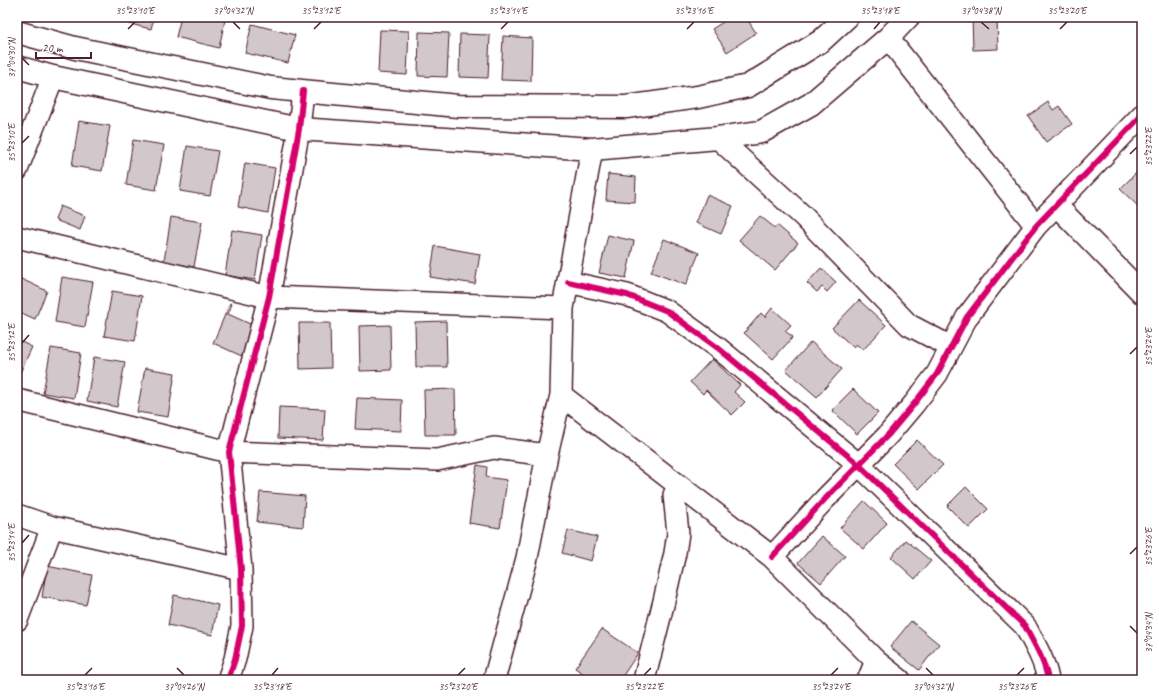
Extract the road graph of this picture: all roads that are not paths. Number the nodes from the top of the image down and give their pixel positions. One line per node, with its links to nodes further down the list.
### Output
1 (846, 17): 7 (main road)
2 (908, 17): 4 (main road)
3 (17, 32): 7 (main road)
4 (888, 38): 10 (main road); 14 (street)
5 (17, 67): 6 (main road)
6 (52, 77): 9 (main road); 12 (street)
7 (303, 91): 9 (street)
8 (1142, 115): 13 (street)
9 (299, 129): 11 (main road); 18 (street)
10 (718, 138): 11 (main road); 20 (street)
11 (592, 149): 16 (street)
12 (17, 170)
13 (1056, 205): 14 (street); 17 (street)
14 (1036, 226): 20 (street)
15 (17, 237): 18 (street)
16 (568, 282): 19 (street); 25 (street)
17 (1142, 293)
18 (269, 297): 19 (street); 23 (street)
19 (563, 308): 21 (street)
20 (951, 347): 25 (street)
21 (561, 395): 24 (street); 26 (street)
22 (17, 400): 23 (street)
23 (229, 452): 24 (street); 30 (street)
24 (547, 455): 34 (street)
25 (858, 464): 29 (street); 38 (street)
26 (678, 486): 29 (street); 35 (street)
27 (17, 515): 28 (street)
28 (52, 527): 30 (street); 31 (street)
29 (772, 557): 32 (street)
30 (241, 569): 33 (street)
31 (17, 620)
32 (876, 661): 36 (street); 37 (street)
33 (228, 680)
34 (494, 680)
35 (644, 680)
36 (868, 680)
37 (900, 680)
38 (1048, 680)

